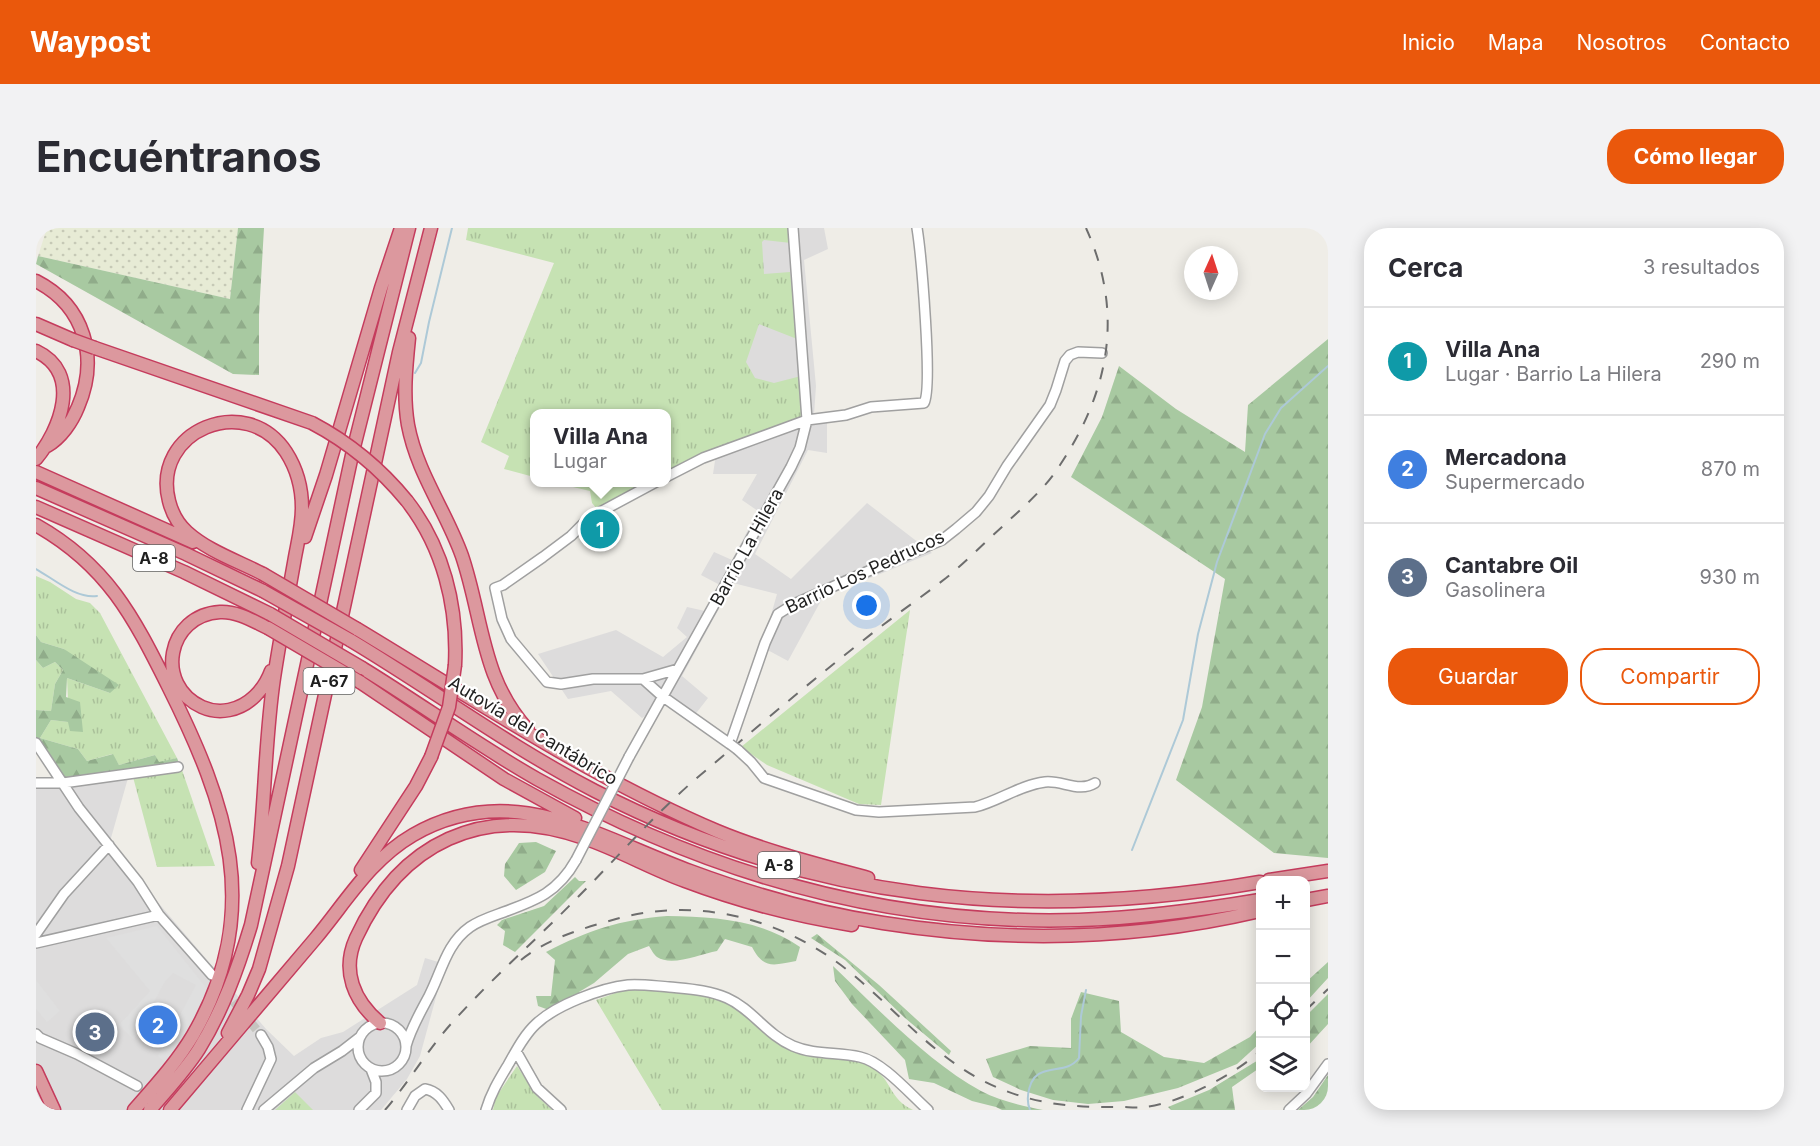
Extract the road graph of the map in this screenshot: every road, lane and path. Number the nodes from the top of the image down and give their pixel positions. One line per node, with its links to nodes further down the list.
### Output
1 (401, 228): 19 (highway)
2 (409, 228): 50 (highway, A-67)
3 (432, 228): 28 (highway); 68 (highway, A-67)
4 (793, 228): 10 (street, Barrio La Hilera)
5 (917, 228): 10 (street)
6 (36, 281): 11 (highway)
7 (36, 324): 48 (highway, bridge)
8 (36, 351): 11 (highway)
9 (1102, 353): 27 (street, Barrio Los Pedrucos)
10 (807, 420): 14 (street); 23 (street, Barrio La Hilera)
11 (47, 446): 12 (highway)
12 (36, 459)
13 (36, 472): 20 (highway)
14 (671, 474)
15 (648, 487): 24 (street)
16 (36, 488): 21 (highway, Autovía del Cantábrico / A-8, bridge)
17 (36, 507): 42 (highway, Autovía del Cantábrico / A-8, bridge)
18 (36, 525): 66 (highway)
19 (293, 572): 20 (highway); 22 (highway)
20 (262, 575): 21 (highway, bridge)
21 (353, 634): 28 (highway); 43 (highway, Autovía del Cantábrico / A-8)
22 (280, 645): 33 (highway, bridge); 50 (highway)
23 (678, 669): 24 (street); 25 (street, Barrio La Hilera)
24 (643, 679): 25 (street)
25 (662, 696): 27 (street); 51 (street, Barrio La Hilera, bridge)
26 (36, 743): 31 (street)
27 (734, 747): 32 (street)
28 (556, 750): 43 (highway)
29 (178, 767): 31 (street)
30 (36, 783): 31 (street)
31 (63, 783): 34 (street)
32 (1095, 783)
33 (624, 844): 46 (highway); 48 (highway)
34 (109, 845): 45 (street); 47 (street)
35 (1328, 871): 36 (highway)
36 (1295, 876)
37 (1256, 883): 43 (highway, Autovía del Cantábrico / A-8)
38 (1328, 889): 39 (highway)
39 (1310, 891)
40 (1328, 896): 41 (highway)
41 (1310, 899)
42 (1256, 901)
43 (1081, 902)
44 (1256, 912): 46 (highway)
45 (159, 915): 47 (street); 49 (street)
46 (1110, 934): 52 (highway)
47 (36, 940)
48 (294, 964): 68 (highway)
49 (212, 975)
50 (234, 977): 67 (highway, A-67)
51 (416, 1018): 53 (street); 57 (street, Barrio La Hilera)
52 (380, 1023): 53 (street); 55 (street)
53 (395, 1027): 57 (street)
54 (261, 1035): 69 (street)
55 (360, 1036): 59 (street); 60 (street)
56 (38, 1038): 64 (street)
57 (406, 1046): 62 (street)
58 (516, 1051): 74 (street); 75 (street); 76 (street)
59 (332, 1057): 60 (street); 70 (street)
60 (360, 1057): 62 (street)
61 (1328, 1064): 77 (street)
62 (371, 1069): 71 (street)
63 (36, 1071): 65 (highway)
64 (137, 1086)
65 (51, 1107)
66 (135, 1110)
67 (150, 1110)
68 (170, 1110)
69 (247, 1110)
70 (264, 1110)
71 (359, 1110)
72 (407, 1110): 73 (street)
73 (449, 1110)
74 (486, 1110)
75 (561, 1110)
76 (928, 1110)
77 (1289, 1110)

